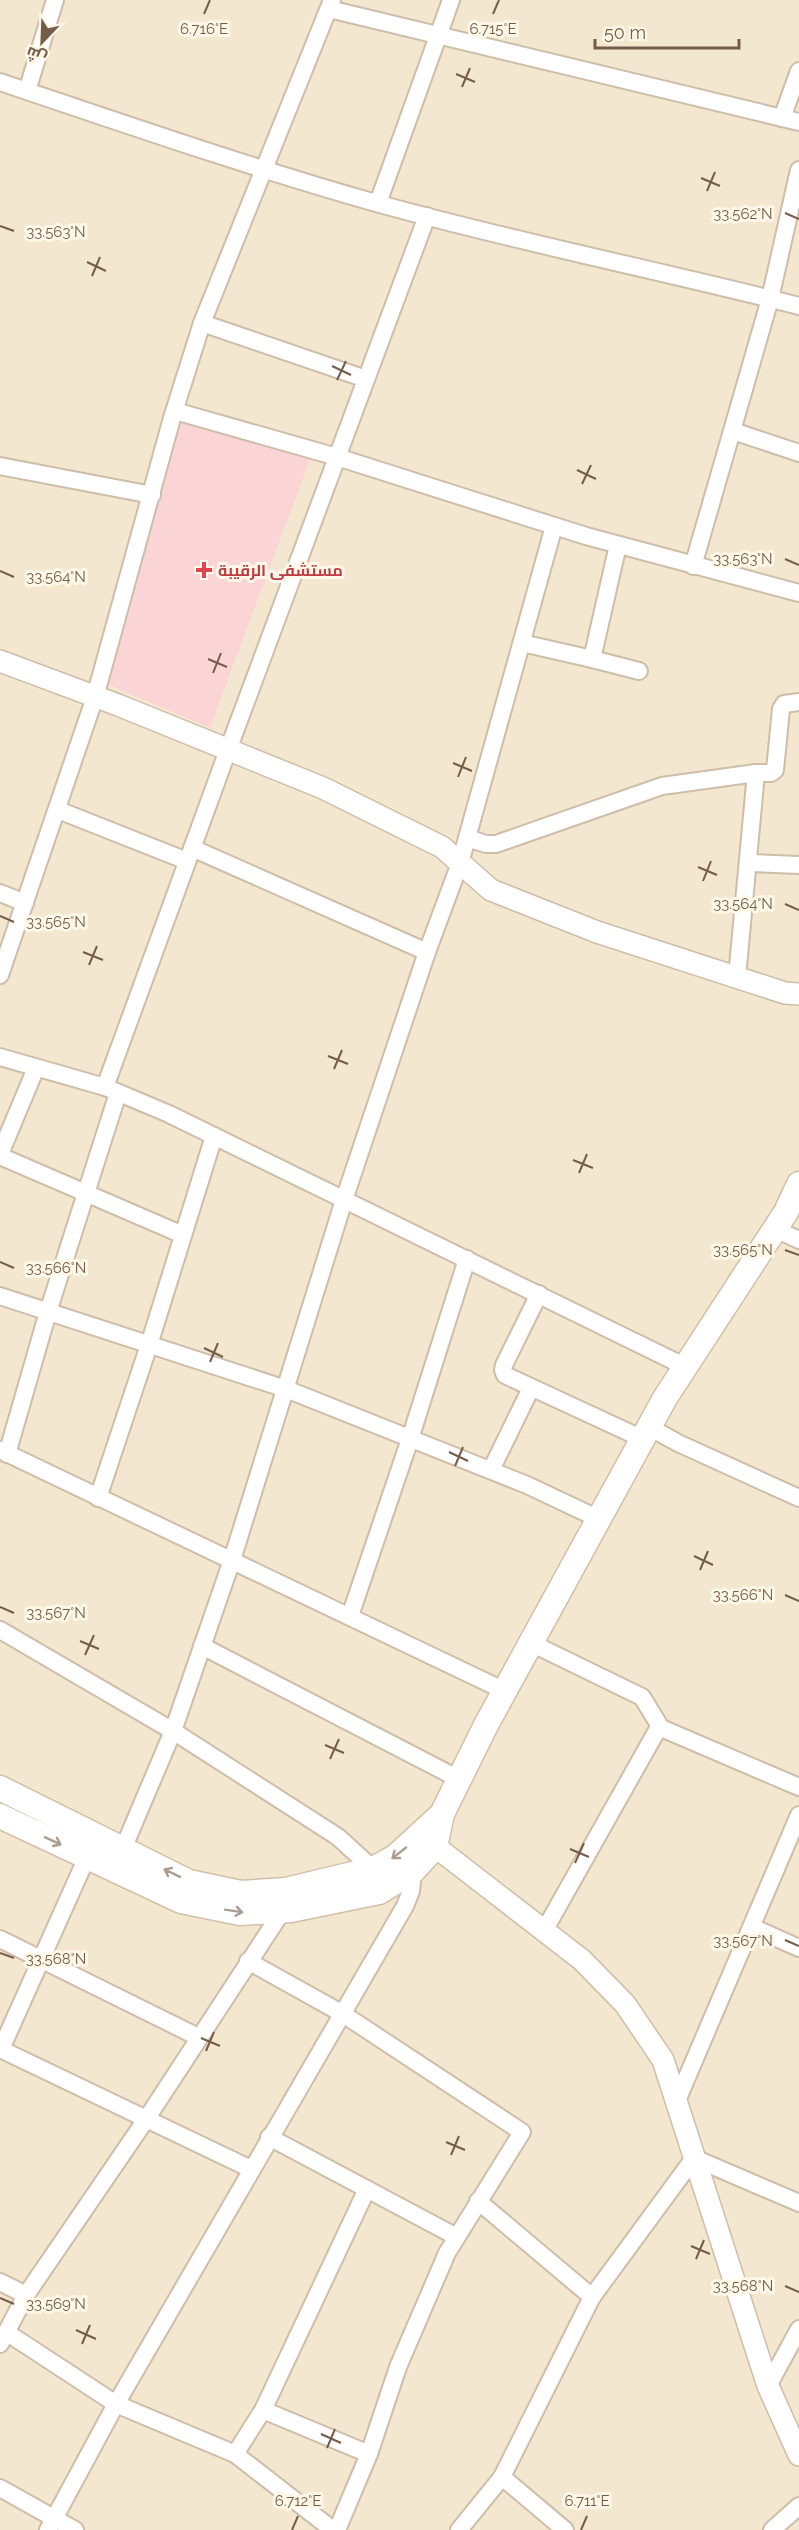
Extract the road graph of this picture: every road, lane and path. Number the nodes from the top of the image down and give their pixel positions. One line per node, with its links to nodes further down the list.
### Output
1 (55, 0): 7 (street)
2 (451, 0): 4 (street)
3 (331, 4): 4 (street); 10 (street)
4 (437, 36): 8 (street); 12 (street)
5 (799, 72): 8 (street)
6 (0, 82): 7 (street)
7 (27, 91): 10 (street)
8 (782, 118): 9 (street)
9 (799, 122)
10 (264, 170): 12 (street); 17 (street)
11 (799, 170): 13 (street)
12 (378, 203): 14 (street)
13 (795, 210): 15 (street)
14 (426, 216): 15 (street); 18 (street)
15 (770, 298): 16 (street); 20 (street)
16 (799, 306)
17 (202, 323): 18 (street); 19 (street)
18 (366, 379): 22 (street)
19 (175, 411): 22 (street); 24 (street)
20 (733, 431): 21 (street); 27 (street)
21 (799, 453)
22 (337, 457): 25 (street); 35 (street)
23 (0, 466): 24 (street)
24 (152, 495): 33 (street)
25 (554, 526): 26 (street); 29 (street)
26 (618, 545): 27 (street); 30 (street)
27 (693, 566): 28 (street)
28 (799, 593)
29 (522, 643): 30 (street); 38 (street)
30 (592, 659): 32 (street)
31 (0, 661): 33 (street)
32 (639, 671)
33 (95, 697): 35 (street); 37 (street)
34 (799, 702): 36 (street)
35 (228, 750): 39 (street); 40 (street)
36 (756, 773): 38 (street); 41 (street)
37 (58, 810): 39 (street); 44 (street)
38 (467, 838): 40 (street)
39 (190, 854): 45 (street); 51 (street)
40 (460, 863): 45 (street); 47 (street)
41 (749, 863): 42 (street); 47 (street)
42 (799, 865)
43 (0, 893): 44 (street)
44 (25, 903): 46 (street)
45 (428, 952): 56 (street)
46 (0, 975)
47 (737, 977): 48 (street)
48 (799, 994)
49 (0, 1058): 50 (street)
50 (36, 1068): 51 (street); 53 (street)
51 (111, 1090): 52 (street); 55 (street)
52 (214, 1136): 56 (street); 58 (street)
53 (0, 1155): 55 (street)
54 (799, 1184): 57 (main road)
55 (85, 1193): 58 (street); 63 (street)
56 (344, 1200): 60 (street); 67 (street)
57 (775, 1229): 59 (street); 65 (main road)
58 (183, 1235): 64 (street)
59 (799, 1240)
60 (467, 1259): 61 (street); 69 (street)
61 (539, 1294): 65 (street); 66 (street)
62 (0, 1296): 63 (street)
63 (48, 1312): 64 (street); 70 (street)
64 (149, 1344): 67 (street); 72 (street)
65 (686, 1367): 68 (main road)
66 (531, 1388): 68 (street); 71 (street)
67 (286, 1389): 69 (street); 75 (street)
68 (646, 1433): 73 (street); 74 (main road)
69 (410, 1438): 71 (street); 76 (street)
70 (3, 1452): 72 (street)
71 (491, 1470): 74 (street)
72 (98, 1498): 75 (street)
73 (799, 1498)
74 (599, 1519): 78 (main road)
75 (232, 1560): 76 (street); 79 (street)
76 (350, 1616): 80 (street)
77 (0, 1630): 82 (street)
78 (531, 1643): 80 (main road); 81 (street)
79 (202, 1646): 82 (street); 83 (street)
80 (505, 1691): 83 (main road)
81 (659, 1727): 84 (street); 95 (street)
82 (173, 1731): 89 (street); 91 (street)
83 (459, 1779): 88 (main road)
84 (799, 1787)
85 (0, 1788): 89 (main road)
86 (799, 1815): 94 (street)
87 (0, 1816): 90 (main road, one-way to 90)
88 (427, 1841): 91 (main road, one-way to 91); 92 (main road); 95 (street)
89 (123, 1849): 91 (main road, one-way to 89)
90 (87, 1857): 93 (main road, one-way to 93); 98 (street)
91 (373, 1869)
92 (413, 1871): 93 (main road); 100 (street)
93 (283, 1910): 99 (street)
94 (752, 1927): 97 (street); 103 (street)
95 (544, 1931): 103 (street)
96 (0, 1939): 98 (street)
97 (799, 1948)
98 (39, 1959): 101 (street); 102 (street)
99 (249, 1961): 100 (street); 101 (street)
100 (343, 2014): 105 (street); 109 (street)
101 (198, 2037): 104 (street)
102 (0, 2049): 104 (street)
103 (676, 2103): 106 (street)
104 (147, 2118): 107 (street); 113 (street)
105 (269, 2137): 107 (street); 108 (street)
106 (694, 2158): 110 (street); 114 (street); 117 (street)
107 (251, 2169): 118 (street)
108 (367, 2189): 111 (street); 119 (street)
109 (478, 2201): 111 (street); 114 (street)
110 (799, 2203)
111 (455, 2236): 121 (street)
112 (0, 2282): 113 (street)
113 (26, 2295): 116 (street)
114 (592, 2297): 123 (street)
115 (799, 2329): 117 (street)
116 (3, 2338): 118 (street)
117 (768, 2386): 122 (street)
118 (116, 2404): 120 (street); 126 (street)
119 (263, 2410): 120 (street); 121 (street)
120 (235, 2454): 128 (street)
121 (369, 2454): 128 (street)
122 (799, 2455)
123 (502, 2477): 129 (street); 130 (street)
124 (0, 2488): 126 (street)
125 (799, 2506): 131 (street)
126 (51, 2524): 127 (street)
127 (75, 2530)
128 (335, 2530)
129 (459, 2530)
130 (565, 2530)
131 (772, 2530)

